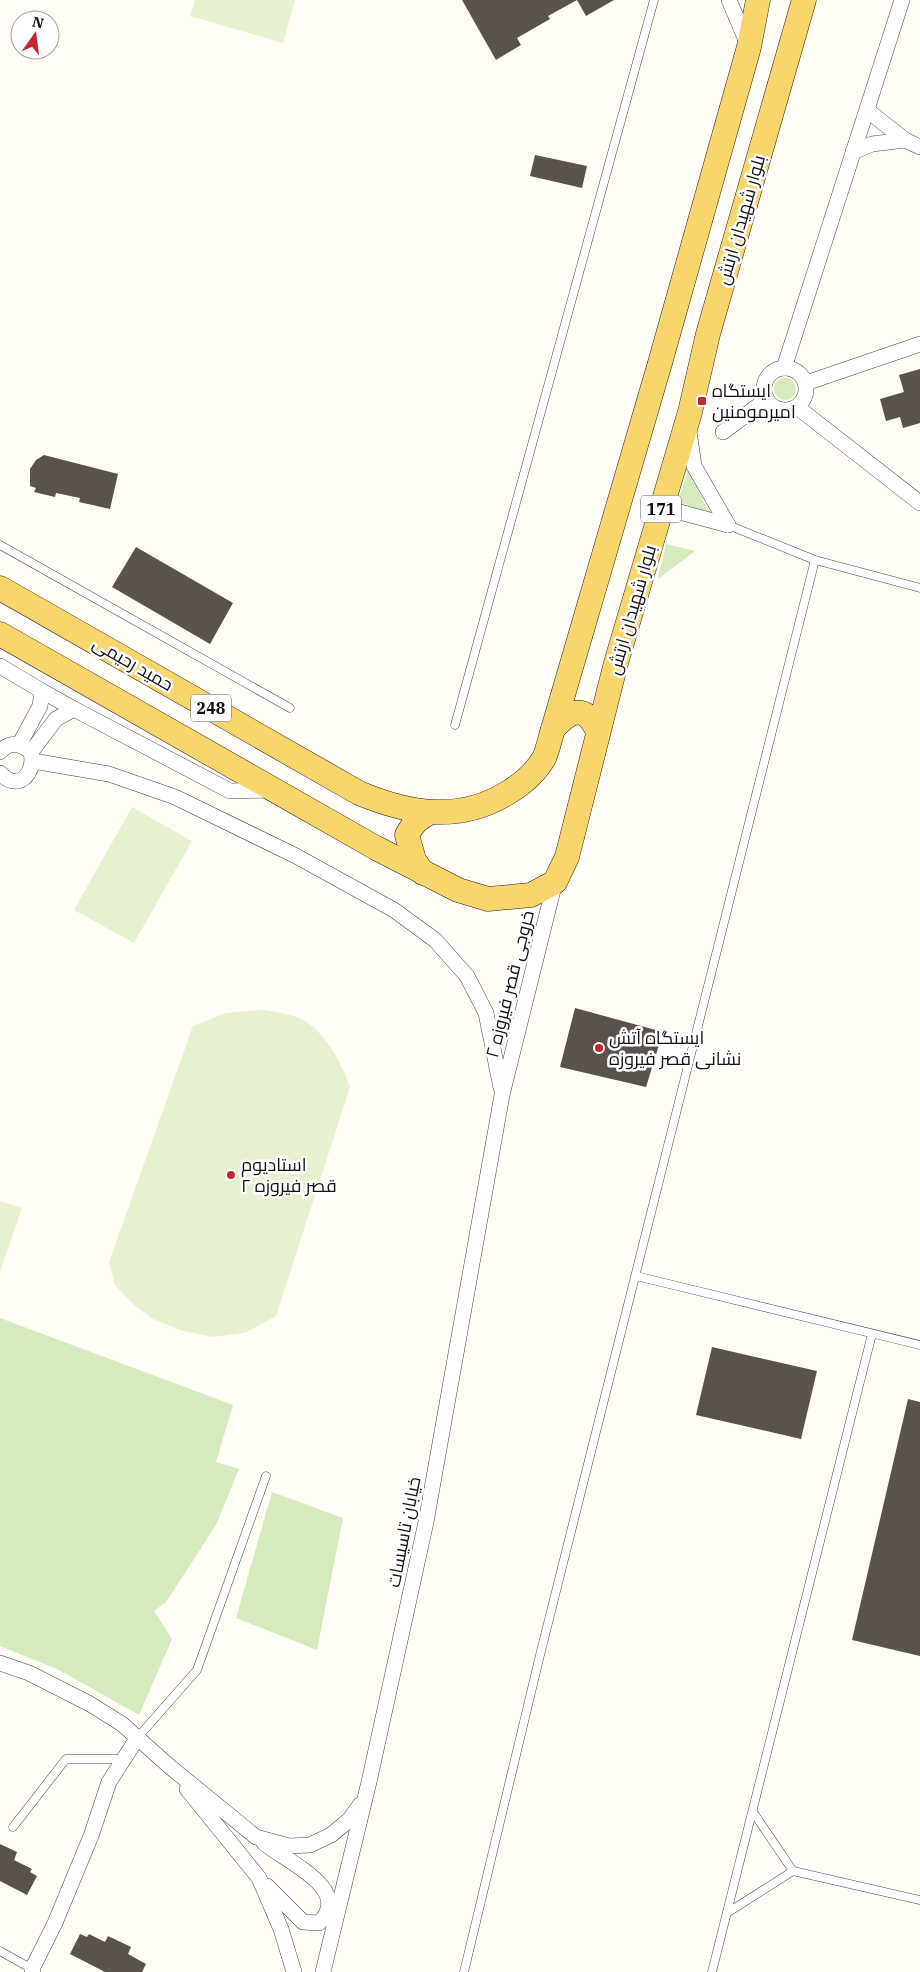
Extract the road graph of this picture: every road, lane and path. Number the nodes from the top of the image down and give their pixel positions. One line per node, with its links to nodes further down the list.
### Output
1 (654, 0): 30 (lane)
2 (729, 0): 6 (street)
3 (758, 0): 6 (main road, 171)
4 (804, 0): 16 (main road, بلوار شهیدان ارتش / 171)
5 (902, 0): 7 (street)
6 (749, 47): 31 (main road, 171)
7 (867, 110): 8 (street); 10 (street)
8 (904, 140): 9 (street); 10 (street)
9 (920, 147)
10 (853, 152): 12 (street)
11 (920, 344): 13 (street)
12 (784, 368): 13 (street); 14 (street)
13 (806, 383): 15 (street)
14 (767, 399): 15 (street); 17 (street)
15 (797, 406): 18 (street)
16 (690, 412): 19 (main road, بلوار شهیدان ارتش / 171); 20 (street)
17 (723, 432)
18 (920, 503)
19 (661, 507): 20 (street); 32 (main road, بلوار شهیدان ارتش / 171)
20 (728, 525): 22 (lane)
21 (0, 546): 28 (lane)
22 (815, 560): 24 (lane); 40 (lane)
23 (0, 588): 36 (main road, حمید رحیمی / 248)
24 (920, 588)
25 (0, 634): 35 (main road, 248)
26 (0, 666): 27 (street)
27 (42, 691): 29 (street); 33 (street)
28 (290, 708)
29 (74, 709): 33 (street); 35 (street)
30 (455, 725)
31 (553, 729): 32 (main road); 36 (main road, 171)
32 (598, 732): 38 (main road, بلوار شهیدان ارتش / 171)
33 (15, 748): 34 (street); 39 (street)
34 (2, 780)
35 (276, 790): 37 (main road, 248)
36 (429, 813): 37 (main road)
37 (423, 873): 38 (main road)
38 (555, 882): 39 (street, خروجی قصر فیروزه ۲)
39 (502, 1095): 48 (street, خیابان تاسیسات)
40 (636, 1276): 41 (lane); 60 (lane)
41 (872, 1334): 42 (lane); 49 (lane)
42 (920, 1345)
43 (266, 1476): 45 (lane)
44 (0, 1663): 45 (street)
45 (138, 1738): 46 (street); 47 (street)
46 (124, 1759): 50 (lane); 57 (street)
47 (169, 1766): 51 (street); 53 (street)
48 (369, 1782): 51 (street); 59 (street, خیابان تاسیسات)
49 (752, 1812): 52 (lane); 55 (lane)
50 (13, 1827)
51 (256, 1836): 53 (street)
52 (792, 1871): 54 (lane); 55 (lane)
53 (259, 1878): 58 (street)
54 (920, 1900)
55 (727, 1914): 61 (lane)
56 (0, 1951): 57 (lane)
57 (33, 1971)
58 (294, 1972)
59 (323, 1972)
60 (464, 1972)
61 (712, 1972)

